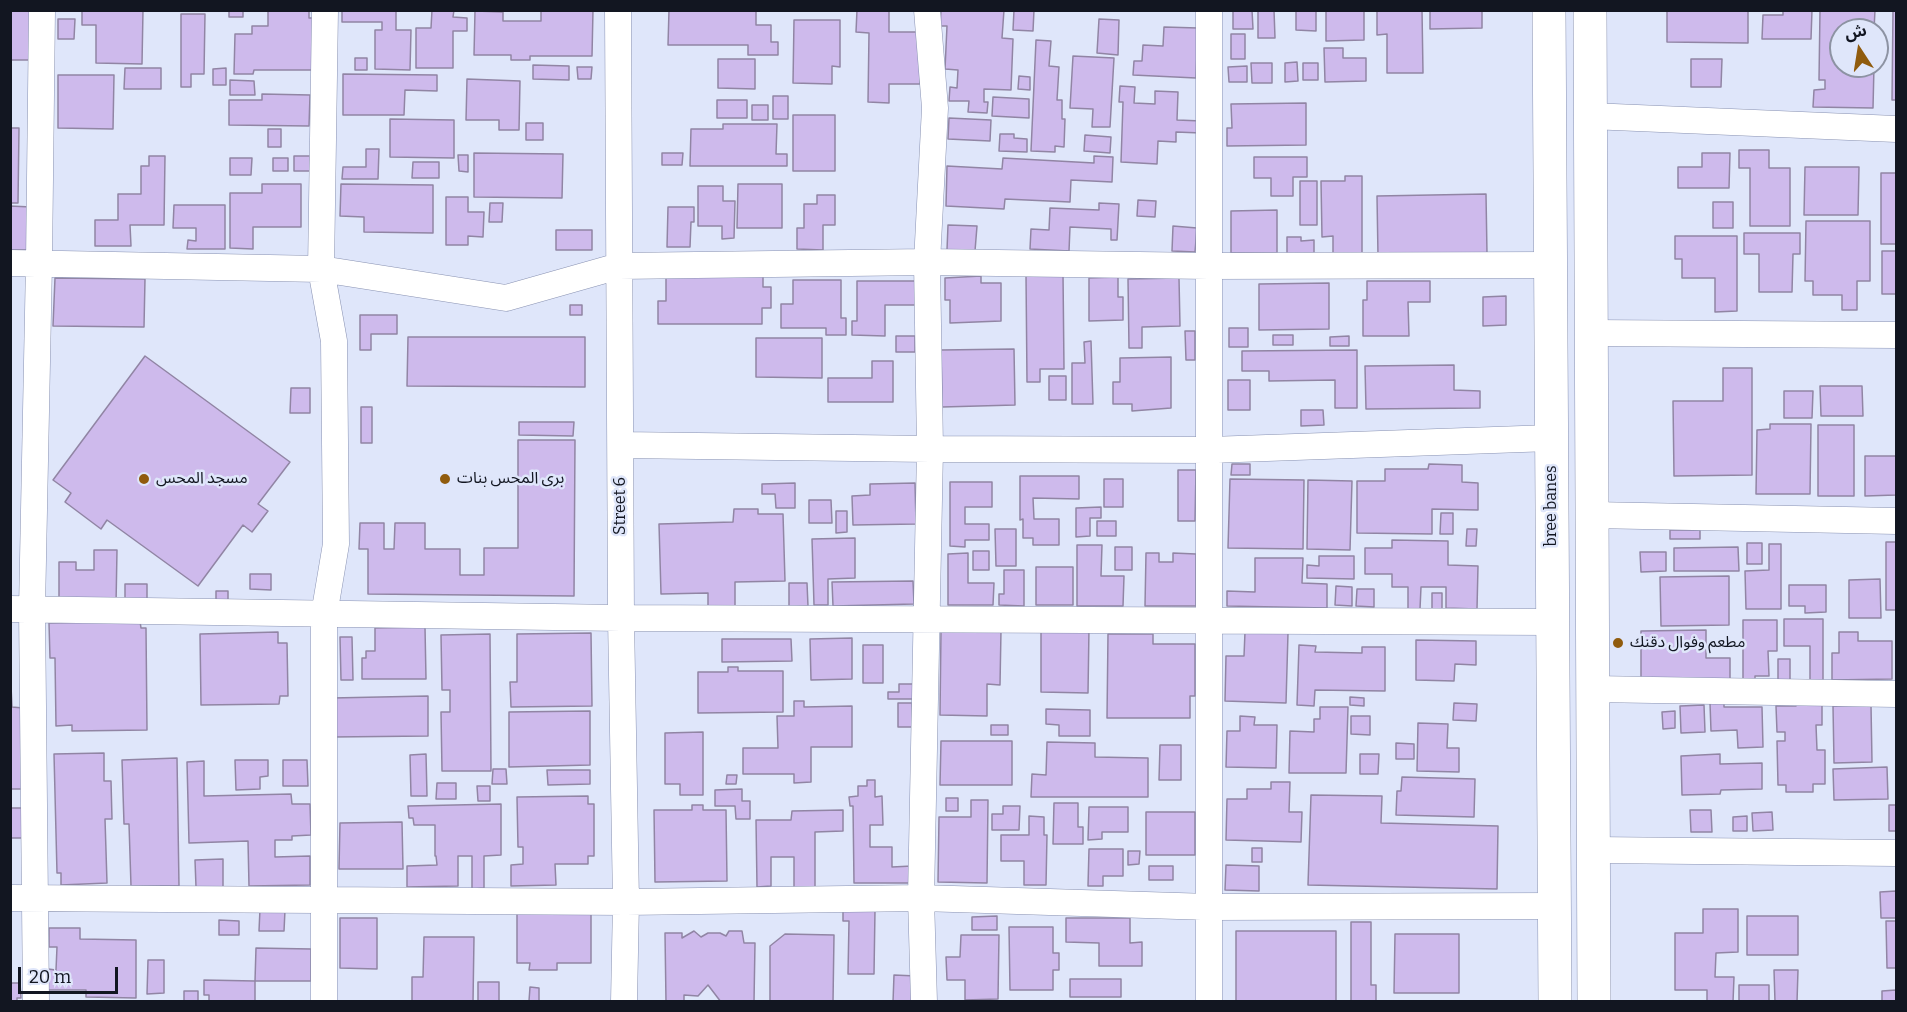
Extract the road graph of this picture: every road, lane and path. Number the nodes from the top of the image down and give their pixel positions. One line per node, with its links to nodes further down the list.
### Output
1 (42, 10): 12 (street)
2 (326, 10): 16 (street)
3 (618, 10): 14 (street, Street 6)
4 (927, 10): 10 (street)
5 (1209, 10): 15 (street)
6 (1549, 10): 13 (main road, bree banes)
7 (1590, 10): 8 (main road)
8 (1590, 116): 9 (street); 17 (main road)
9 (1896, 129)
10 (927, 262): 14 (street); 15 (street); 21 (street)
11 (10, 263): 12 (street)
12 (39, 263): 16 (street); 23 (street)
13 (1550, 265): 15 (street); 19 (main road, bree banes)
14 (619, 266): 16 (street); 20 (street, Street 6)
15 (1209, 266): 22 (street)
16 (321, 269): 27 (street)
17 (1591, 333): 18 (street); 24 (main road)
18 (1896, 335)
19 (1551, 438): 22 (street); 31 (main road, bree banes)
20 (621, 445): 21 (street); 28 (street, Street 6)
21 (930, 450): 22 (street); 29 (street)
22 (1210, 450): 30 (street)
23 (22, 454): 26 (street)
24 (1592, 515): 25 (street); 32 (main road)
25 (1896, 521)
26 (21, 609): 27 (street); 36 (street)
27 (324, 615): 28 (street); 38 (street)
28 (621, 618): 29 (street); 39 (street, Street 6)
29 (928, 619): 30 (street); 37 (street)
30 (1210, 620): 31 (street); 41 (street)
31 (1552, 622): 40 (main road, bree banes)
32 (1593, 688): 33 (street); 34 (main road)
33 (1896, 694)
34 (1594, 850): 35 (street); 48 (main road)
35 (1896, 853)
36 (23, 898): 38 (street); 42 (street)
37 (921, 898): 39 (street); 41 (street); 45 (street)
38 (324, 901): 39 (street); 43 (street)
39 (626, 902): 44 (street, Street 6)
40 (1554, 906): 41 (street); 47 (main road, bree banes)
41 (1210, 907): 46 (street)
42 (36, 1002)
43 (324, 1002)
44 (624, 1002)
45 (924, 1002)
46 (1209, 1002)
47 (1555, 1002)
48 (1594, 1002)

